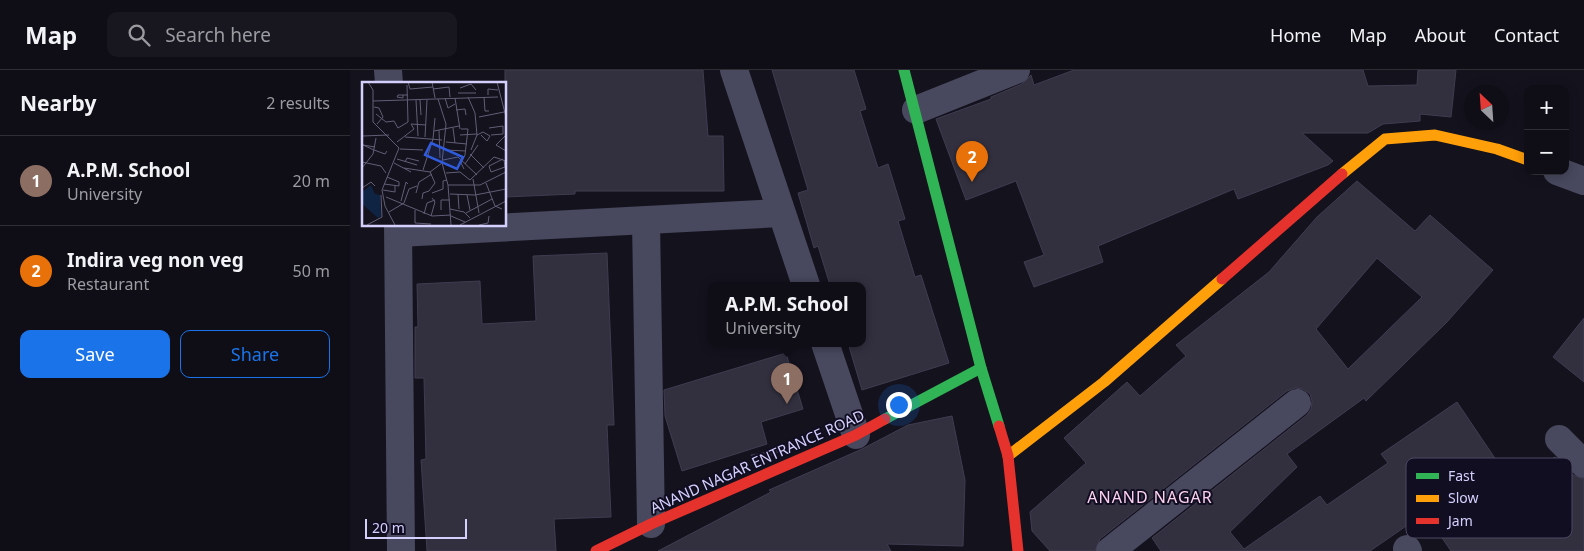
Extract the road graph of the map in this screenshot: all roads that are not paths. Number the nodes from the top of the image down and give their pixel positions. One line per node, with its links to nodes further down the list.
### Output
1 (734, 70): 8 (street)
2 (904, 70): 4 (street)
3 (1016, 70): 4 (street)
4 (916, 110): 15 (street)
5 (1524, 159): 19 (street)
6 (1567, 175): 7 (street)
7 (1584, 182)
8 (781, 213): 9 (street); 13 (street)
9 (646, 221): 11 (street); 21 (street)
10 (492, 226): 12 (street)
11 (506, 226)
12 (399, 229): 22 (street)
13 (805, 282)
14 (826, 347): 17 (street)
15 (981, 368): 17 (street, ANAND NAGAR ENTRANCE ROAD); 19 (street)
16 (1297, 403): 25 (street)
17 (856, 435): 21 (street, ANAND NAGAR ENTRANCE ROAD)
18 (1560, 439): 20 (street)
19 (1008, 456): 24 (street)
20 (1584, 464)
21 (651, 524): 23 (street, ANAND NAGAR ENTRANCE ROAD)
22 (401, 551)
23 (596, 551)
24 (1018, 551)
25 (1110, 551)

